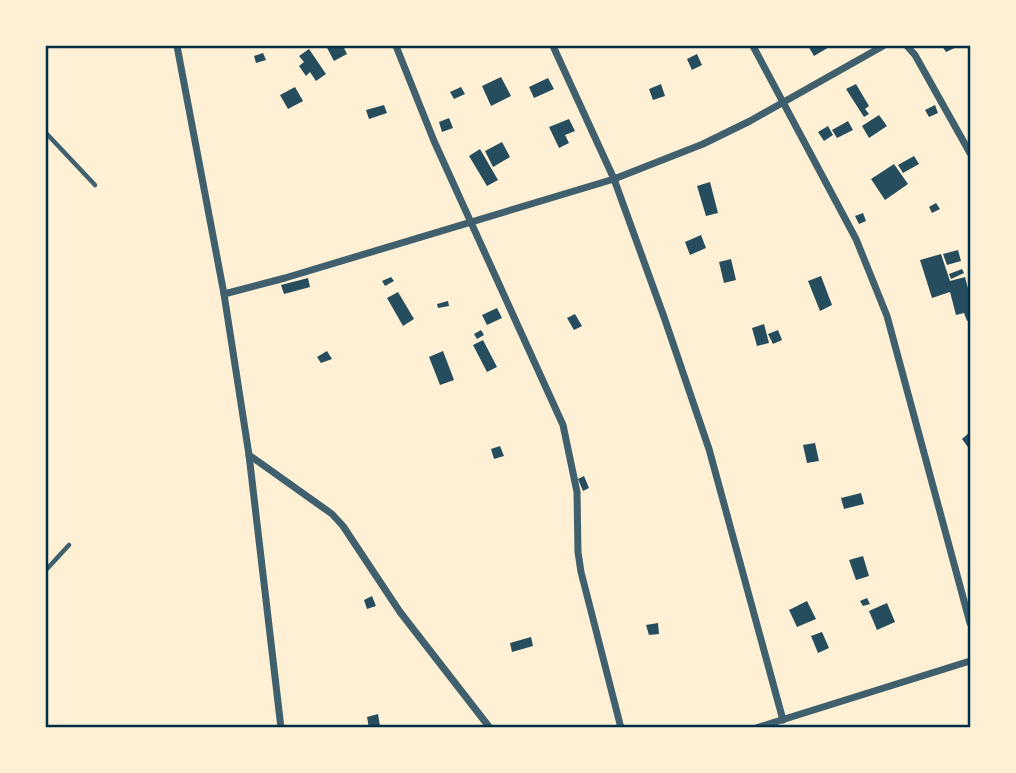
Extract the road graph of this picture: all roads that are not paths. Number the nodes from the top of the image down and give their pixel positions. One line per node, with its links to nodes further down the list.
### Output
1 (177, 46): 13 (street)
2 (396, 46): 12 (street)
3 (553, 46): 10 (street)
4 (754, 46): 7 (street)
5 (883, 46): 7 (street)
6 (907, 46): 9 (street)
7 (785, 103): 10 (street); 17 (street)
8 (46, 133): 11 (lane)
9 (971, 153)
10 (614, 178): 12 (street); 19 (street)
11 (95, 186)
12 (471, 223): 13 (street); 22 (street)
13 (223, 294): 14 (street)
14 (249, 455): 20 (street); 21 (street)
15 (69, 545): 16 (lane)
16 (46, 570)
17 (971, 624)
18 (971, 662): 19 (street)
19 (783, 720): 23 (street)
20 (281, 727)
21 (490, 727)
22 (621, 727)
23 (756, 727)

